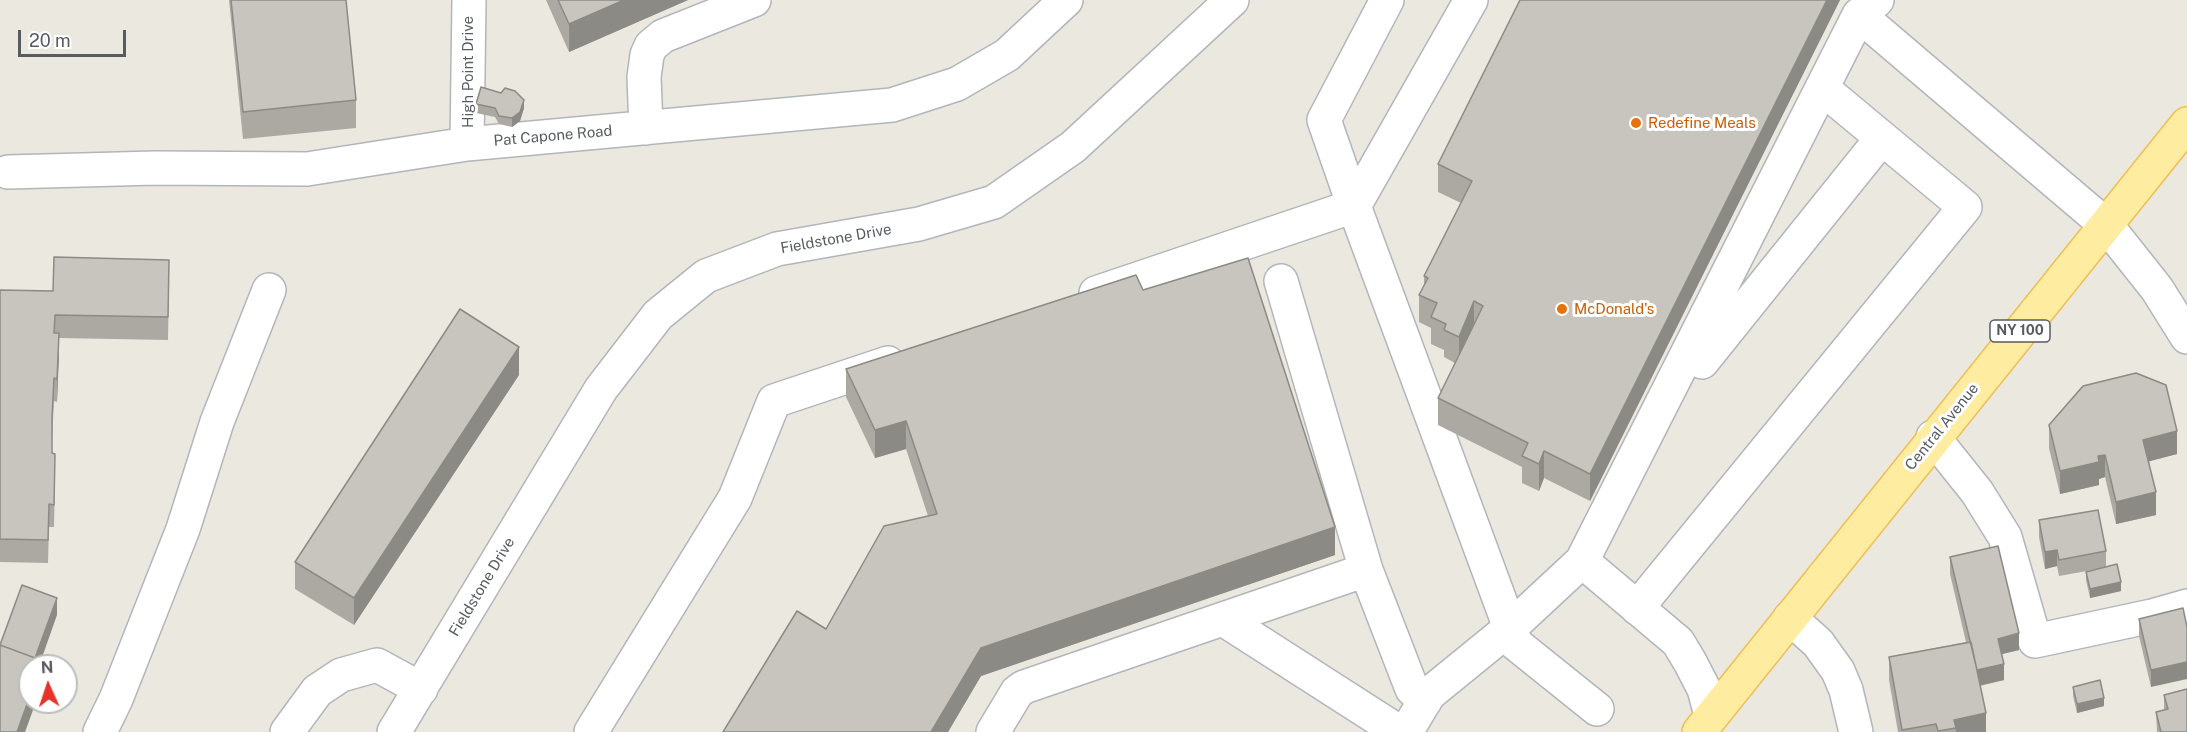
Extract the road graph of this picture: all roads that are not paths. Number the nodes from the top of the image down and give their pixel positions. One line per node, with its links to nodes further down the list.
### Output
1 (468, 0): 12 (street, High Point Drive)
2 (754, 0): 9 (street)
3 (1066, 0): 9 (street, Pat Capone Road)
4 (1232, 0): 30 (street, Fieldstone Drive)
5 (1387, 0): 14 (street)
6 (1471, 0): 14 (street)
7 (1868, 7): 8 (street); 15 (street)
8 (1822, 88): 10 (street); 20 (street)
9 (646, 128): 12 (street, Pat Capone Road)
10 (1882, 138): 20 (street); 26 (street)
11 (2183, 138): 15 (main road, Central Avenue / NY 100)
12 (467, 144): 13 (street, Pat Capone Road)
13 (8, 172)
14 (1354, 206): 18 (street); 29 (street)
15 (2107, 226): 19 (street); 22 (main road, Central Avenue / NY 100)
16 (1281, 281): 24 (street)
17 (269, 290): 34 (street)
18 (1070, 302)
19 (2187, 337)
20 (1688, 353): 23 (street)
21 (911, 355): 37 (street)
22 (1934, 437): 25 (street); 27 (main road, Central Avenue / NY 100)
23 (1582, 561): 26 (street); 29 (street)
24 (1366, 570): 28 (street); 31 (street)
25 (2187, 606)
26 (1637, 608): 33 (street)
27 (1790, 618): 33 (main road, Central Avenue / NY 100); 41 (street)
28 (1223, 619): 38 (street); 39 (street)
29 (1510, 627): 31 (street); 32 (street)
30 (421, 689): 35 (street); 36 (street, Fieldstone Drive)
31 (1425, 701): 40 (street)
32 (1597, 709)
33 (1705, 724)
34 (100, 732)
35 (287, 732)
36 (394, 732)
37 (591, 732)
38 (993, 732)
39 (1400, 732)
40 (1406, 732)
41 (1856, 732)

